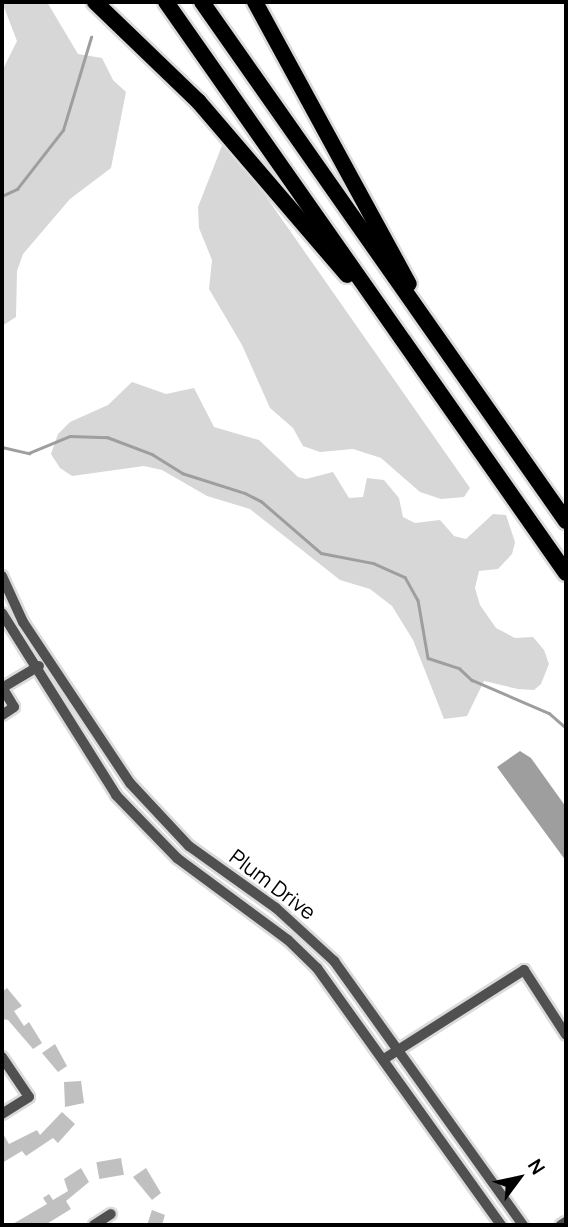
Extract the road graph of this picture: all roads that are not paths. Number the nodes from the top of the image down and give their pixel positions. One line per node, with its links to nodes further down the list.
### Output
1 (95, 2): 6 (highway)
2 (166, 2): 6 (highway)
3 (202, 2): 5 (highway)
4 (255, 2): 5 (highway)
5 (448, 357): 7 (highway)
6 (427, 371): 8 (highway)
7 (566, 521)
8 (566, 573)
9 (2, 576): 11 (street, Plum Drive)
10 (2, 612): 12 (street, Plum Drive)
11 (47, 660): 12 (street); 15 (street, Plum Drive)
12 (34, 669): 13 (street); 16 (street, Plum Drive)
13 (2, 688): 14 (street)
14 (2, 715)
15 (233, 877): 16 (street); 18 (street, Plum Drive)
16 (222, 892): 20 (street, Plum Drive)
17 (566, 1035): 18 (street)
18 (400, 1050): 20 (street); 26 (street, Plum Drive)
19 (2, 1057): 21 (street)
20 (384, 1059): 25 (street, Plum Drive)
21 (2, 1114)
22 (111, 1214): 24 (street)
23 (566, 1222): 27 (street)
24 (94, 1225)
25 (501, 1225)
26 (523, 1225)
27 (561, 1225)

